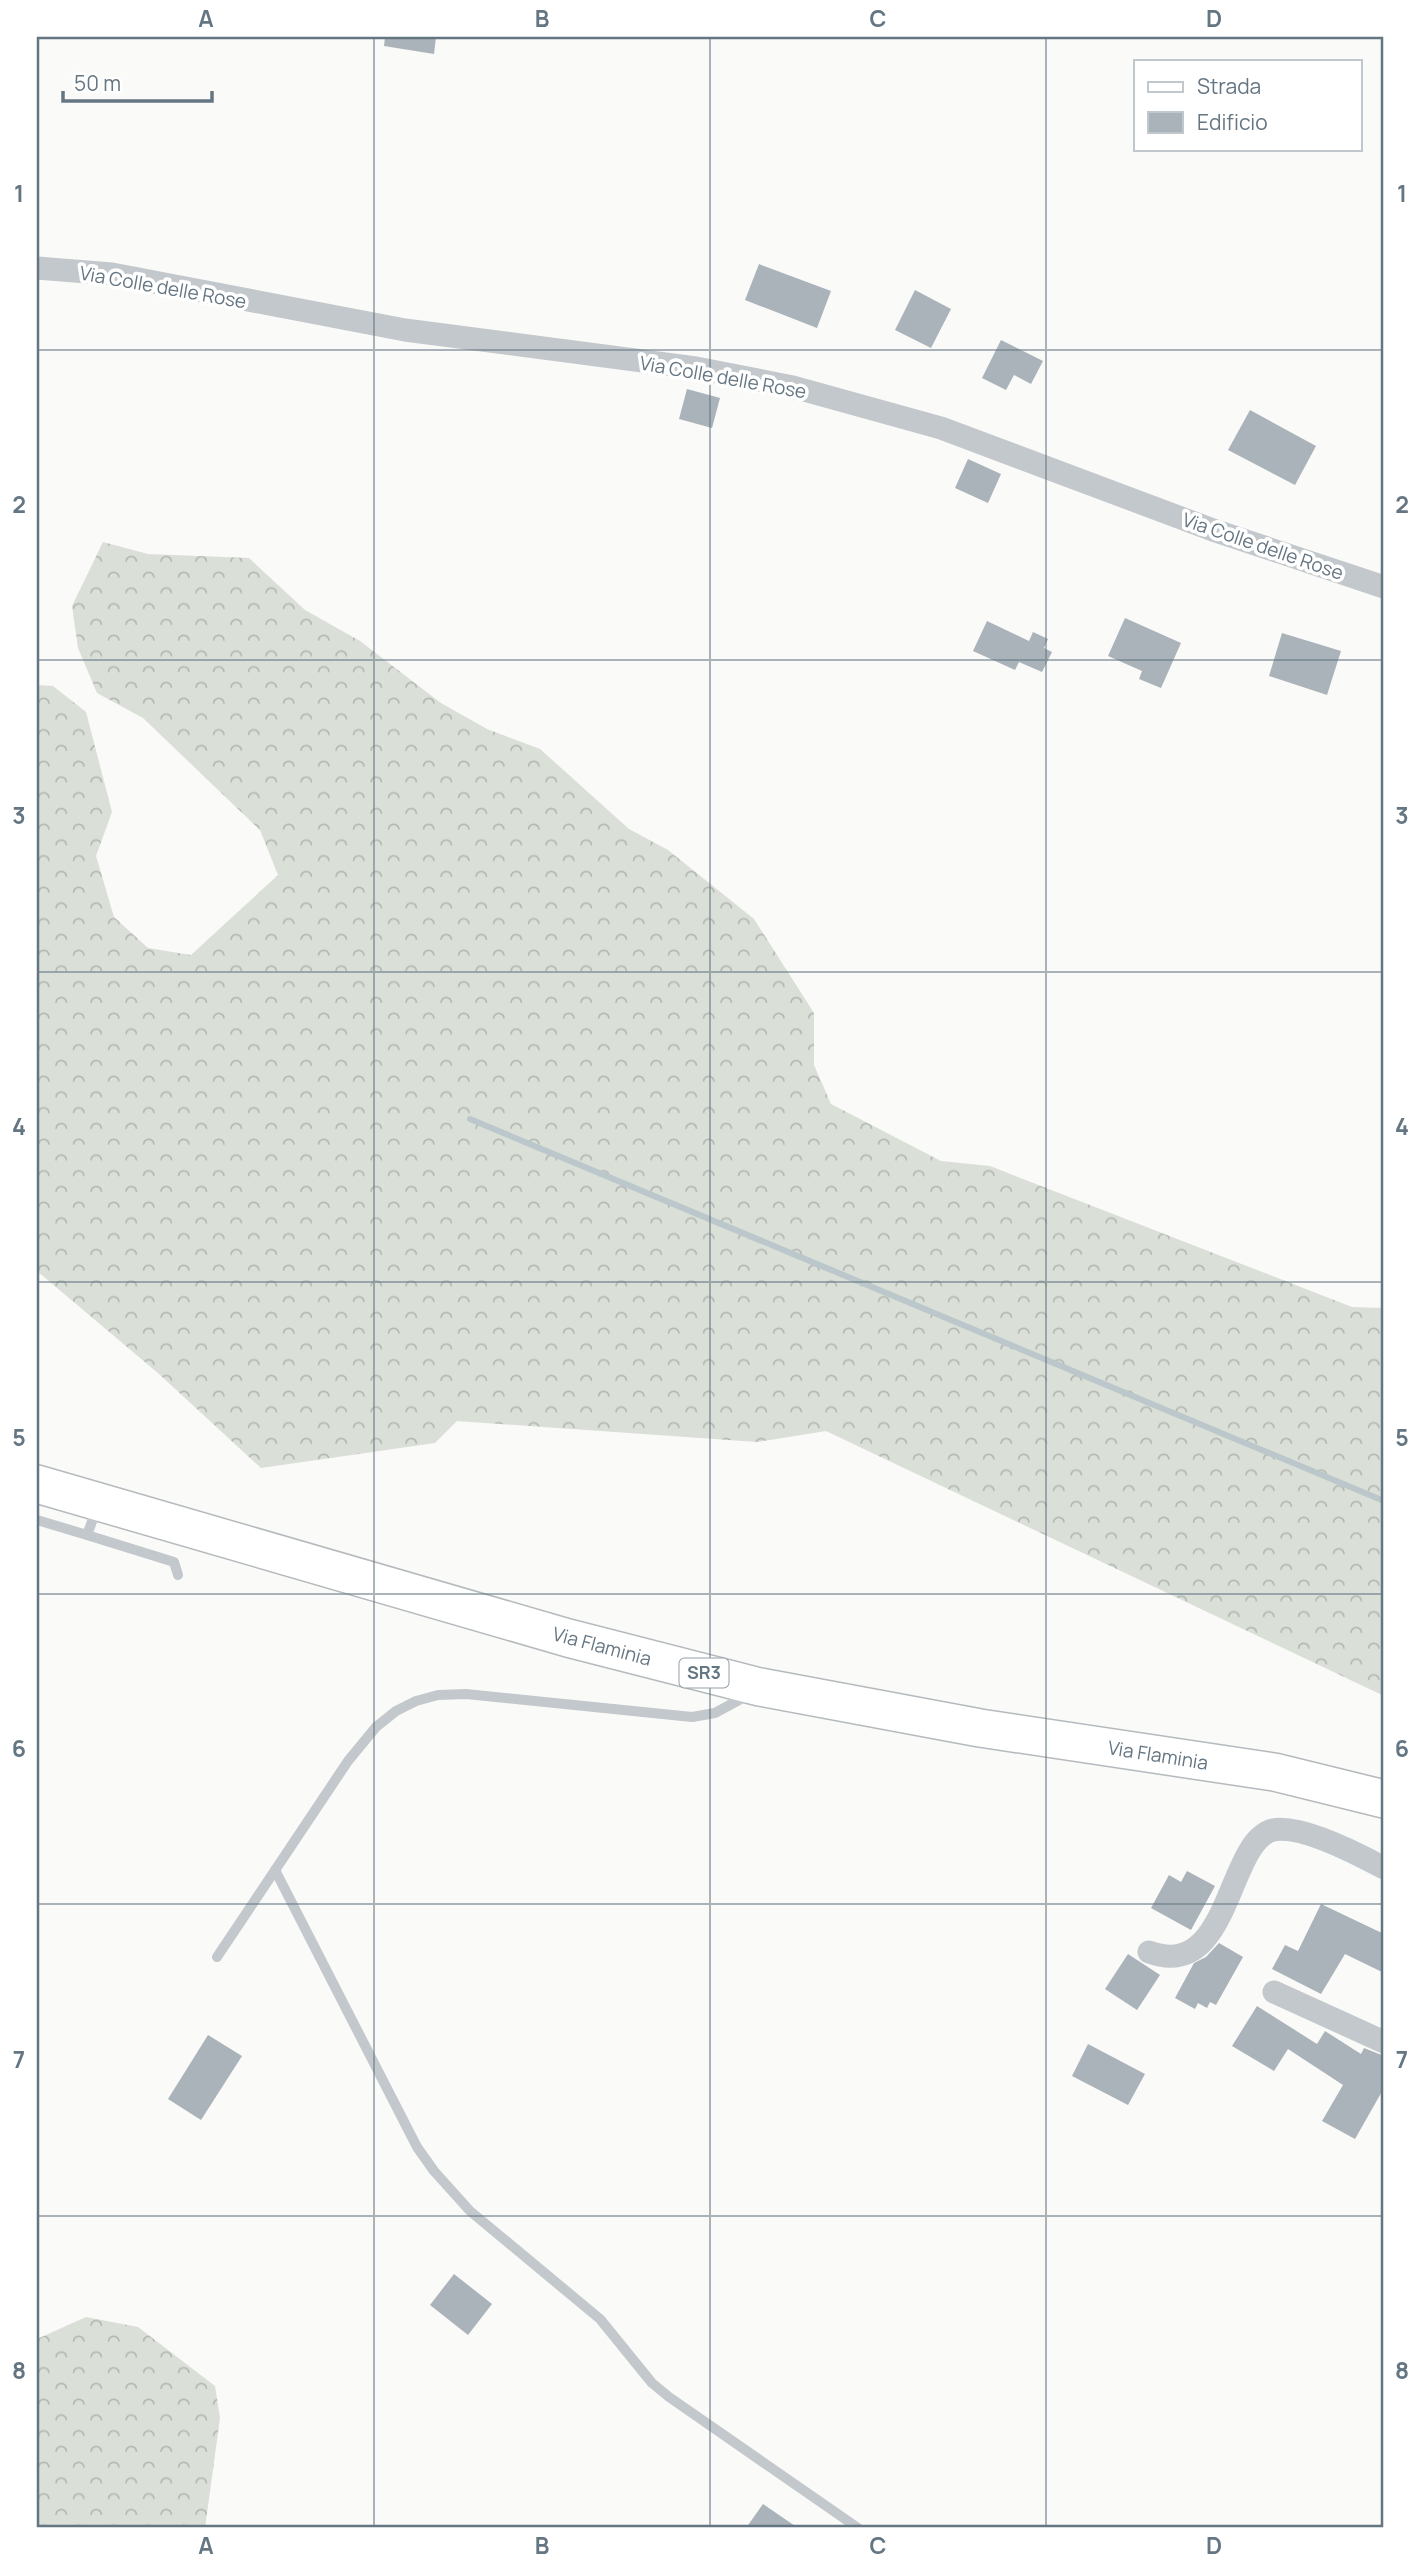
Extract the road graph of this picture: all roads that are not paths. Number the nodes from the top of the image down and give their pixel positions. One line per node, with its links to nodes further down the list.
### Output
1 (37, 268): 2 (street, Via Colle delle Rose)
2 (1384, 587)
3 (37, 1484): 4 (main road, Via Flaminia / SR3)
4 (93, 1518): 5 (lane); 6 (lane); 7 (main road, Via Flaminia / SR3)
5 (37, 1520)
6 (178, 1575)
7 (760, 1687): 8 (main road, Via Flaminia / SR3); 10 (lane)
8 (1384, 1799)
9 (1384, 1868): 11 (street)
10 (275, 1870): 12 (lane); 15 (lane)
11 (1149, 1952)
12 (217, 1957)
13 (1274, 1992): 14 (street)
14 (1384, 2042)
15 (858, 2528)

